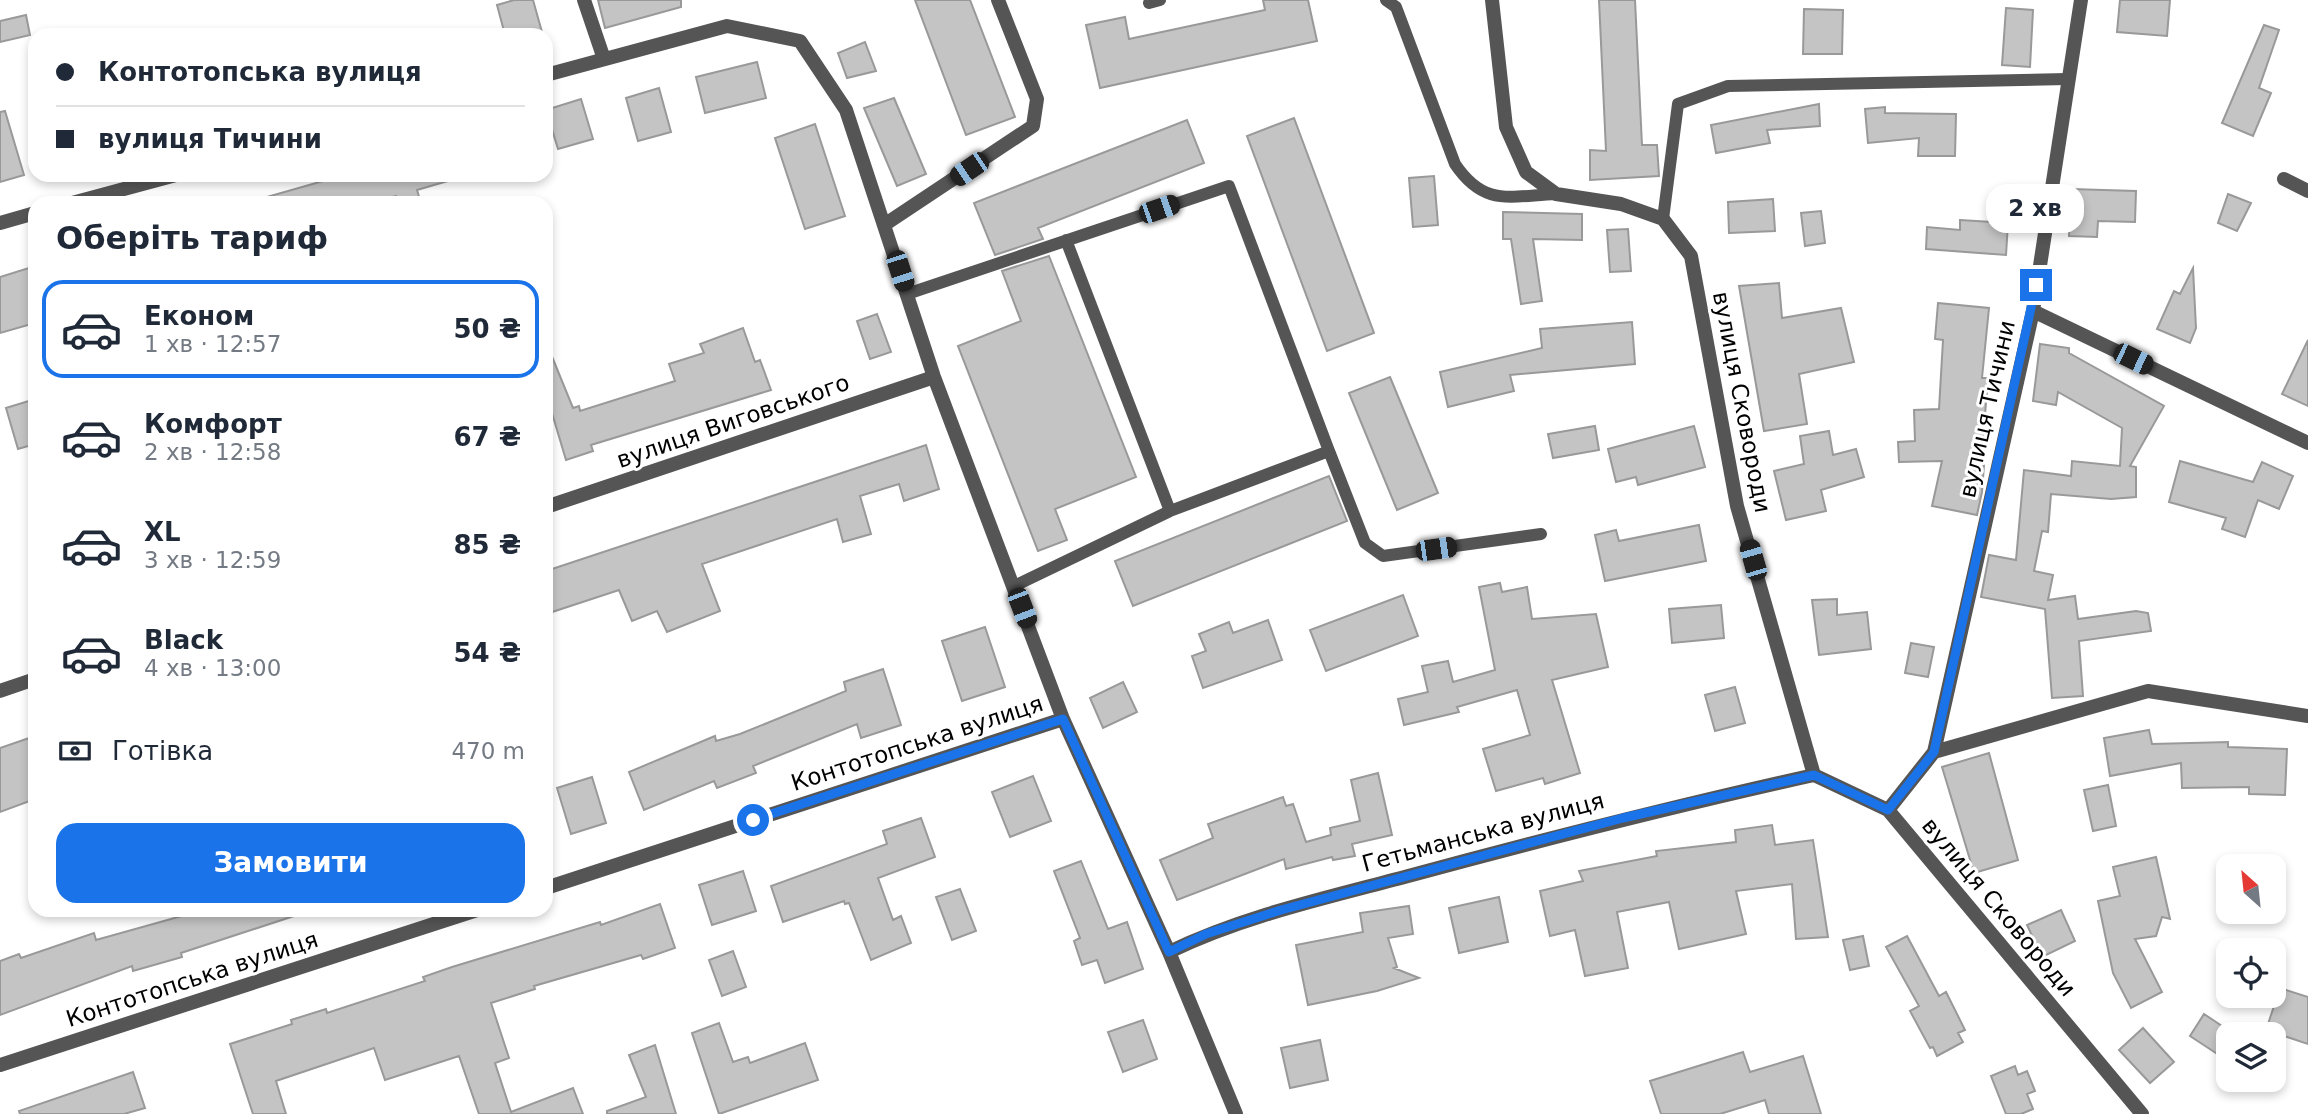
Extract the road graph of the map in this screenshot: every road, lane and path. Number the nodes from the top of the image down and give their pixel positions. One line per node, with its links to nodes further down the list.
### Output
1 (584, 0): 6 (street)
2 (998, 0): 17 (street)
3 (1386, 0): 12 (lane)
4 (1492, 0): 12 (street)
5 (2081, 0): 8 (street, вулиця Тичини)
6 (604, 59): 7 (street); 17 (street)
7 (553, 73)
8 (2067, 79): 15 (lane); 20 (street, вулиця Тичини)
9 (2284, 179): 11 (street)
10 (150, 182): 13 (street)
11 (2308, 191)
12 (1556, 194): 15 (street)
13 (98, 196)
14 (28, 215): 16 (street)
15 (1662, 219): 33 (street, вулиця Сковороди)
16 (0, 223)
17 (884, 225): 19 (street)
18 (1066, 240): 19 (lane); 23 (lane); 25 (lane)
19 (907, 295): 21 (street)
20 (2033, 311): 22 (street); 32 (street, вулиця Тичини)
21 (934, 377): 24 (street, вулиця Виговського); 27 (street)
22 (2308, 443)
23 (1329, 451): 25 (lane); 26 (lane)
24 (553, 506)
25 (1170, 511): 27 (lane)
26 (1541, 534)
27 (1014, 586): 31 (street)
28 (28, 681): 29 (street)
29 (0, 691)
30 (2308, 716): 32 (street)
31 (1063, 719): 35 (street, Контотопська вулиця); 37 (street)
32 (1934, 752): 34 (street, вулиця Тичини)
33 (1814, 775): 34 (street, вулиця Сковороди); 37 (street, Гетьманська вулиця)
34 (1888, 810): 40 (street, вулиця Сковороди)
35 (553, 886)
36 (455, 917): 38 (street, Контотопська вулиця)
37 (1169, 952): 39 (street)
38 (0, 1065)
39 (1236, 1114)
40 (2143, 1114)

